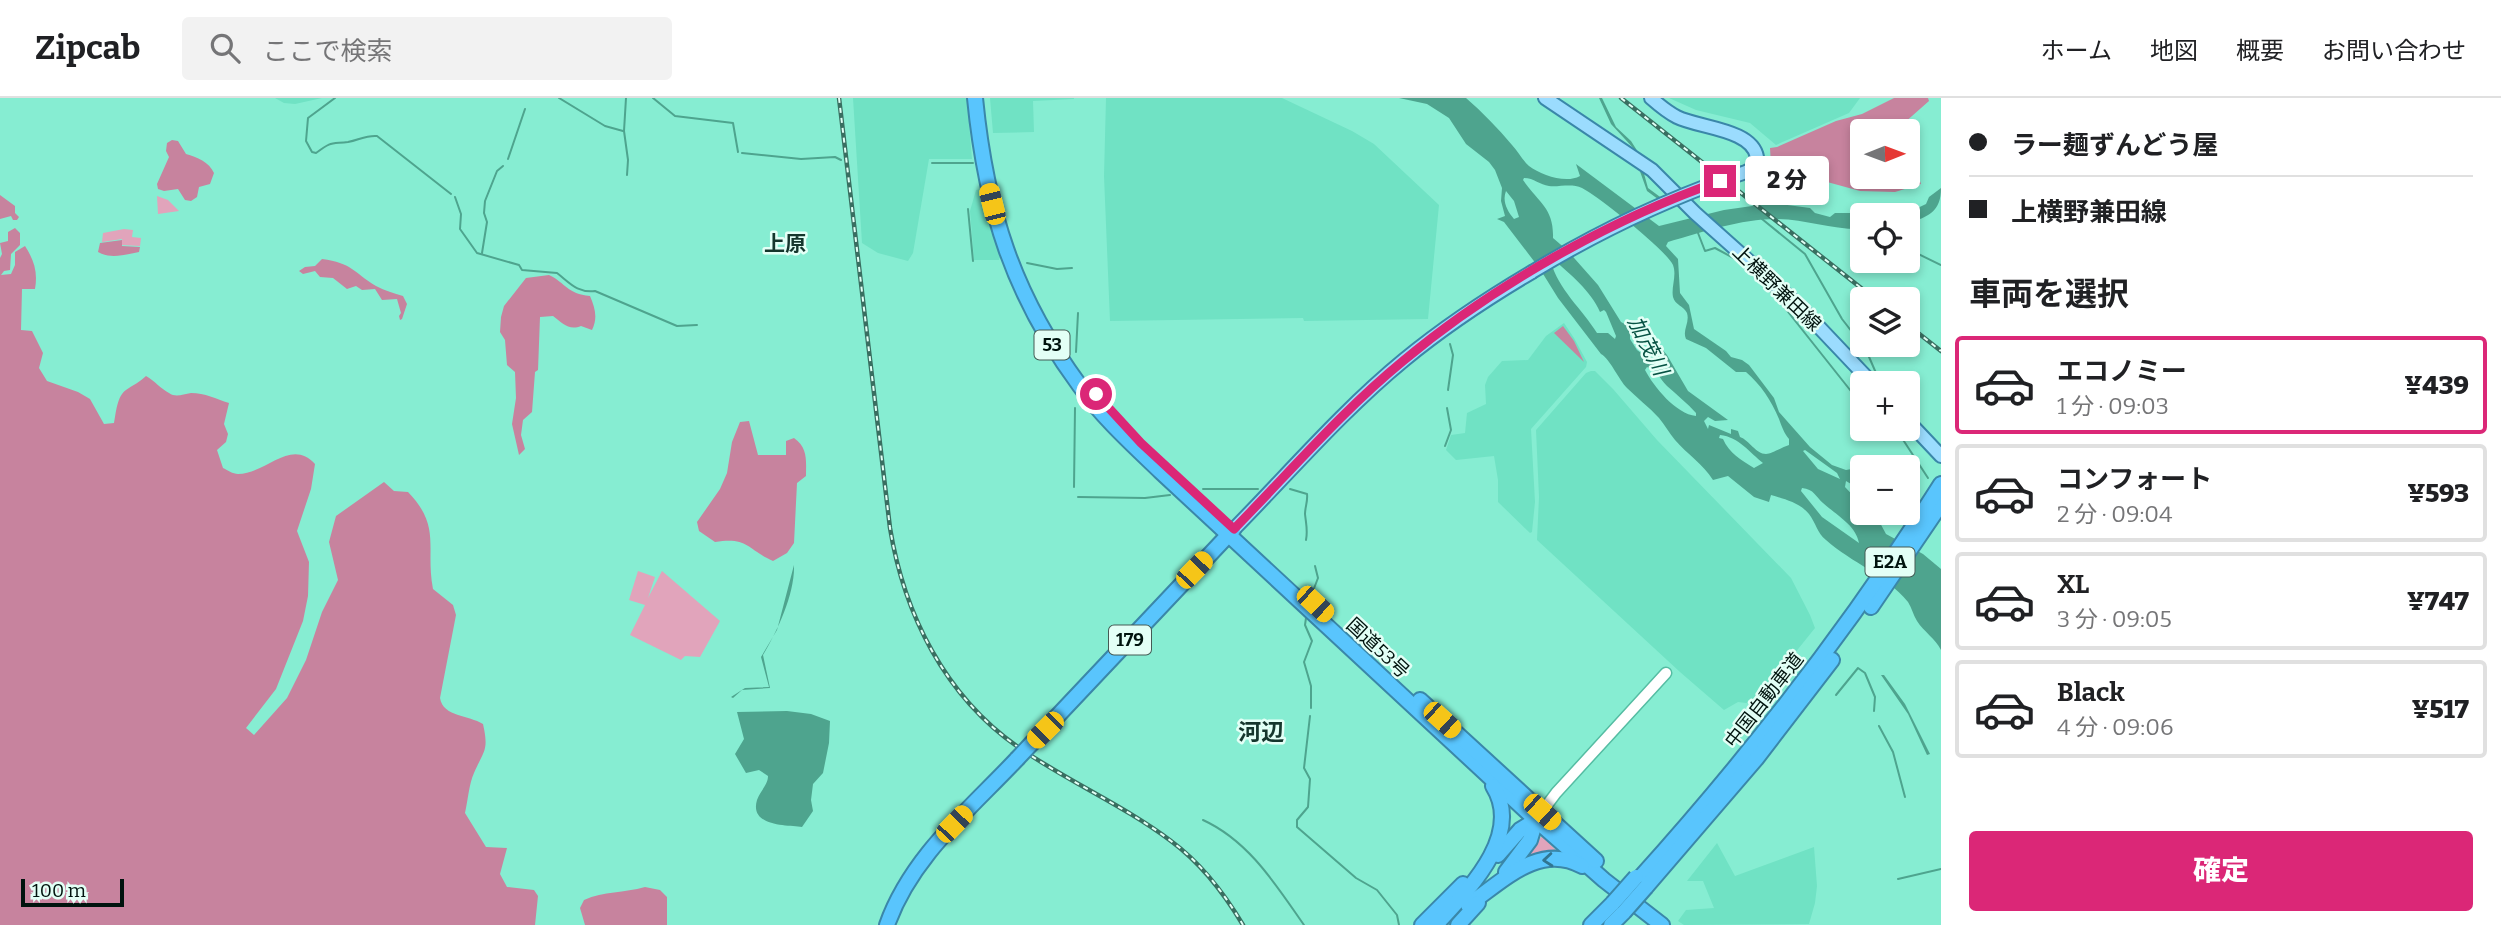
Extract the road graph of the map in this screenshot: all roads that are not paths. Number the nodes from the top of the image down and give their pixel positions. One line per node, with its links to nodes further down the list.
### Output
1 (975, 98): 10 (highway, 国道53号 / 53)
2 (983, 98): 10 (highway, 国道53号 / 53)
3 (1545, 98): 5 (main road, 上横野兼田線)
4 (1651, 98): 10 (main road, bridge)
5 (1861, 371)
6 (1920, 434): 7 (main road)
7 (1941, 456)
8 (1941, 484): 11 (highway, 中国自動車道 / E2A)
9 (1941, 504): 11 (highway, 中国自動車道 / E2A)
10 (1231, 533): 13 (highway, 国道53号 / 53); 14 (highway, 国道53号 / 53); 22 (highway, 179, bridge)
11 (1839, 643): 21 (highway, 中国自動車道 / E2A, bridge)
12 (1666, 673): 14 (street)
13 (1474, 764): 14 (highway, 国道53号 / 53); 17 (highway)
14 (1539, 816): 15 (highway); 16 (highway); 18 (highway, 国道53号 / 53); 21 (highway, 国道53号 / 53)
15 (1507, 844): 17 (highway); 20 (highway)
16 (1512, 864): 19 (highway); 20 (highway)
17 (1480, 871): 20 (highway); 23 (highway); 24 (highway); 25 (highway)
18 (1604, 880): 19 (highway, one-way to 19); 21 (highway, 国道53号 / 53)
19 (1494, 887): 20 (highway); 28 (highway)
20 (1465, 904): 26 (highway); 27 (highway)
21 (1624, 911): 29 (highway); 30 (highway, 中国自動車道 / E2A); 31 (highway, 中国自動車道 / E2A); 32 (highway, 国道53号 / 53)
22 (887, 925)
23 (1422, 925)
24 (1429, 925)
25 (1436, 925)
26 (1443, 925)
27 (1451, 925)
28 (1458, 925)
29 (1591, 925)
30 (1597, 925)
31 (1611, 925)
32 (1662, 925)

